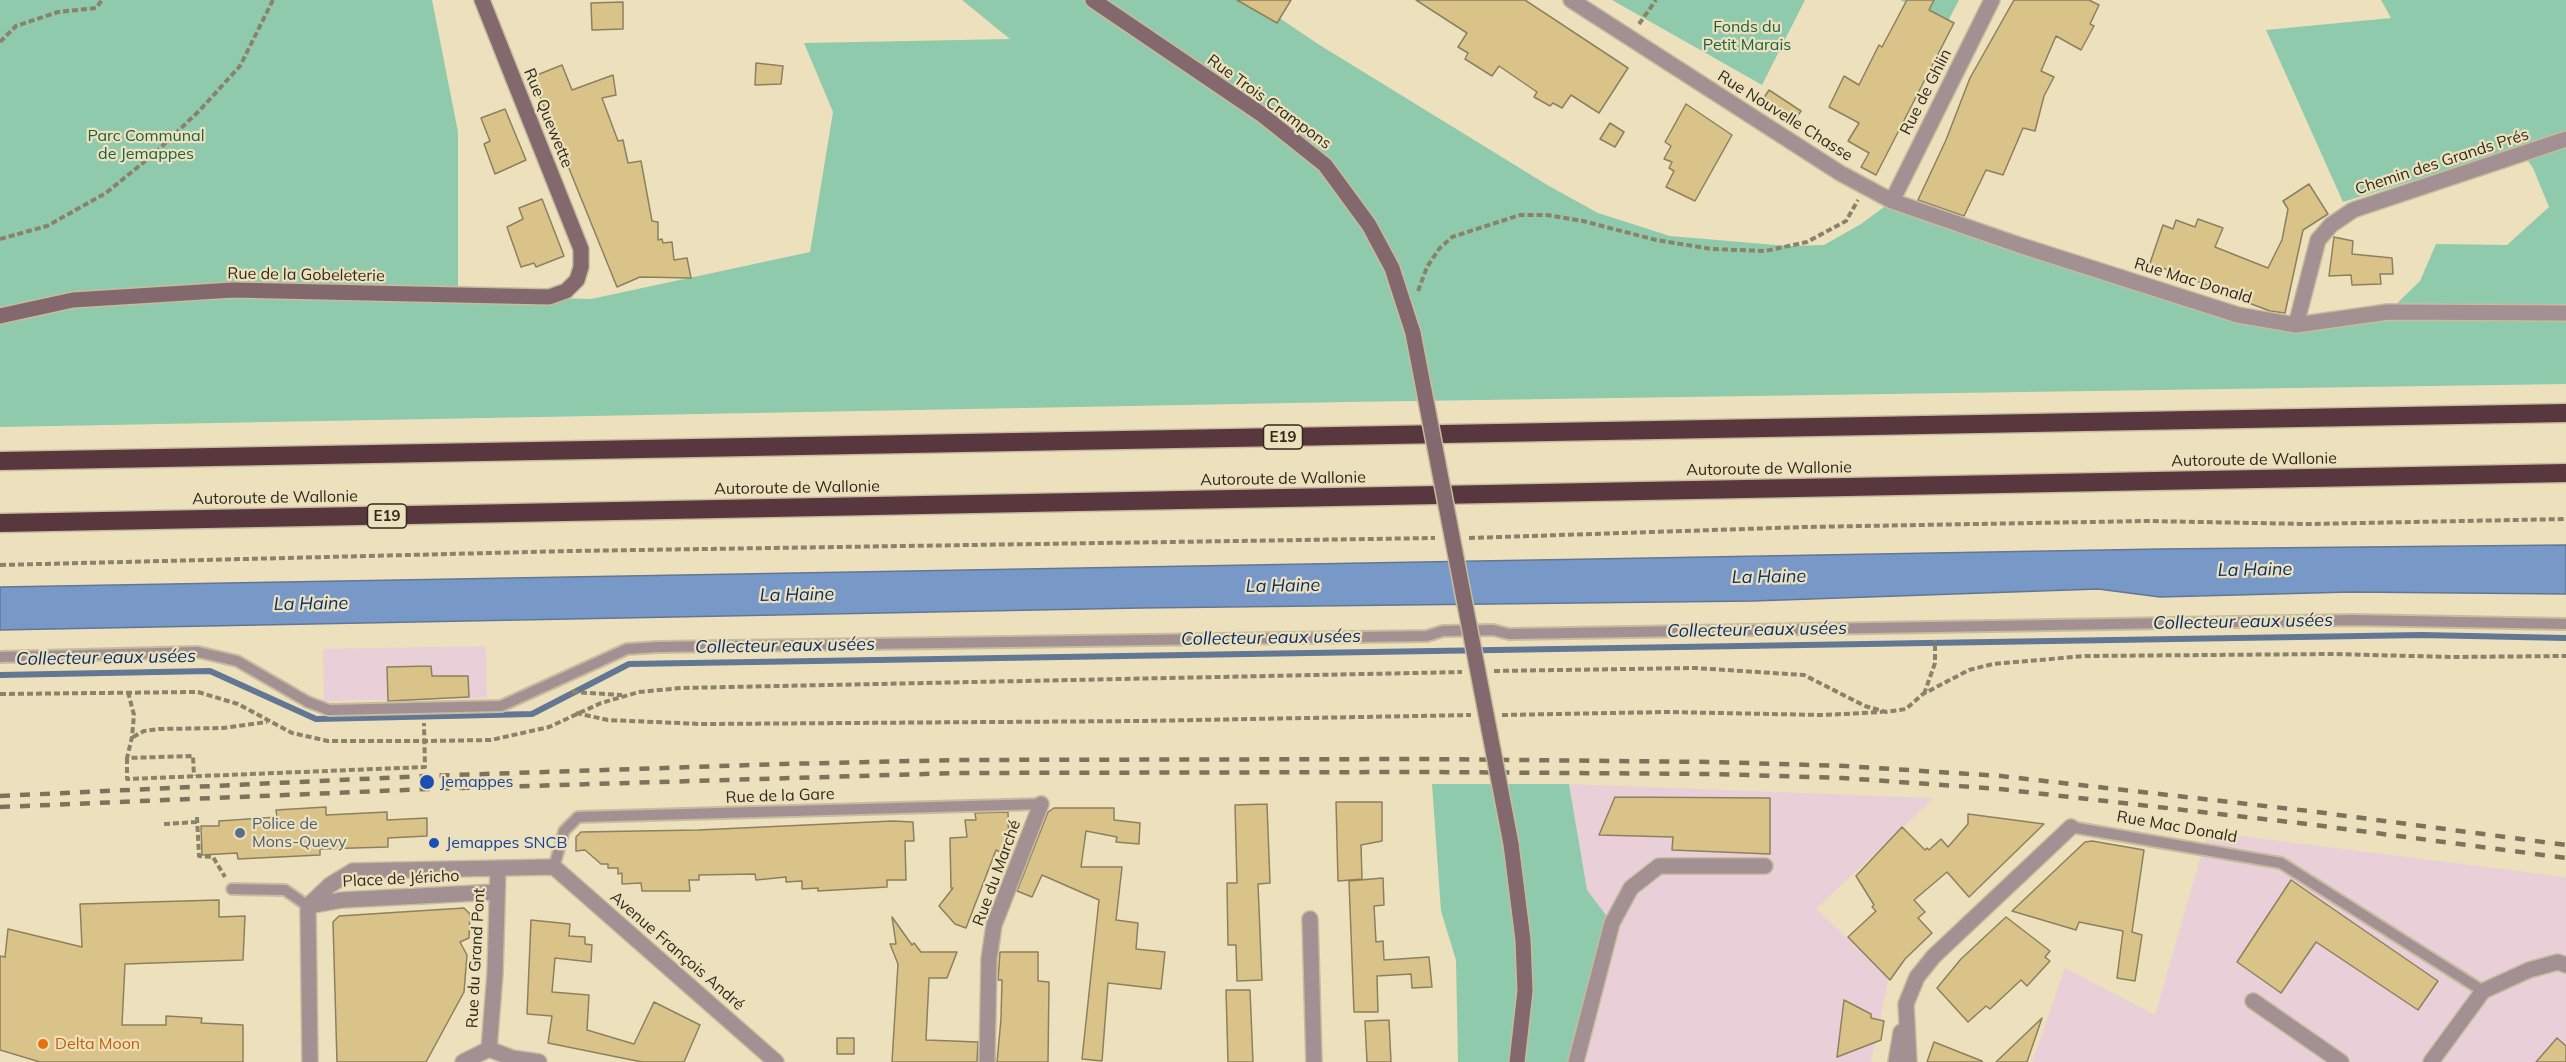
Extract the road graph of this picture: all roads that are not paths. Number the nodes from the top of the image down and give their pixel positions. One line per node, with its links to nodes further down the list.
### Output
1 (482, 0): 7 (street, Rue Quewette)
2 (1093, 0): 37 (street, Rue Trois Crampons, bridge)
3 (1570, 0): 6 (street, Rue Nouvelle Chasse)
4 (1992, 0): 6 (street, Rue de Ghlin)
5 (2566, 140): 10 (street, Chemin des Grands Prés)
6 (1892, 201): 10 (street, Rue Mac Donald)
7 (581, 249): 9 (street, Rue de la Gobeleterie)
8 (2566, 313): 10 (street, Rue Mac Donald)
9 (0, 316)
10 (2296, 324)
11 (2566, 413): 12 (highway, E19)
12 (0, 461)
13 (2566, 473): 14 (highway, Autoroute de Wallonie / E19)
14 (0, 523)
15 (2566, 624): 16 (lane)
16 (0, 657)
17 (1041, 804): 20 (lane, Rue de la Gare); 35 (street, Rue du Marché)
18 (2071, 827): 27 (lane, Rue Mac Donald); 29 (street, Rue Mac Donald)
19 (1765, 866): 38 (street)
20 (554, 867): 21 (street, Place de Jéricho); 34 (street, Avenue François André)
21 (498, 869): 23 (street, Rue du Grand Pont); 24 (street, Place de Jéricho)
22 (231, 889): 24 (lane)
23 (497, 892): 24 (street, Place de Jéricho); 30 (street, Rue du Grand Pont)
24 (308, 906): 31 (street)
25 (1310, 919): 36 (street)
26 (2566, 965): 27 (street)
27 (2483, 992): 42 (street)
28 (2253, 1001): 41 (street)
29 (1906, 1004): 39 (street, Rue Mac Donald); 40 (street, Rue Mac Donald)
30 (489, 1049): 32 (street, Rue du Grand Pont); 33 (street, Rue du Grand Pont)
31 (310, 1062)
32 (463, 1062)
33 (539, 1062)
34 (776, 1062)
35 (987, 1062)
36 (1314, 1062)
37 (1517, 1062)
38 (1576, 1062)
39 (1896, 1062)
40 (1909, 1062)
41 (2341, 1062)
42 (2432, 1062)

